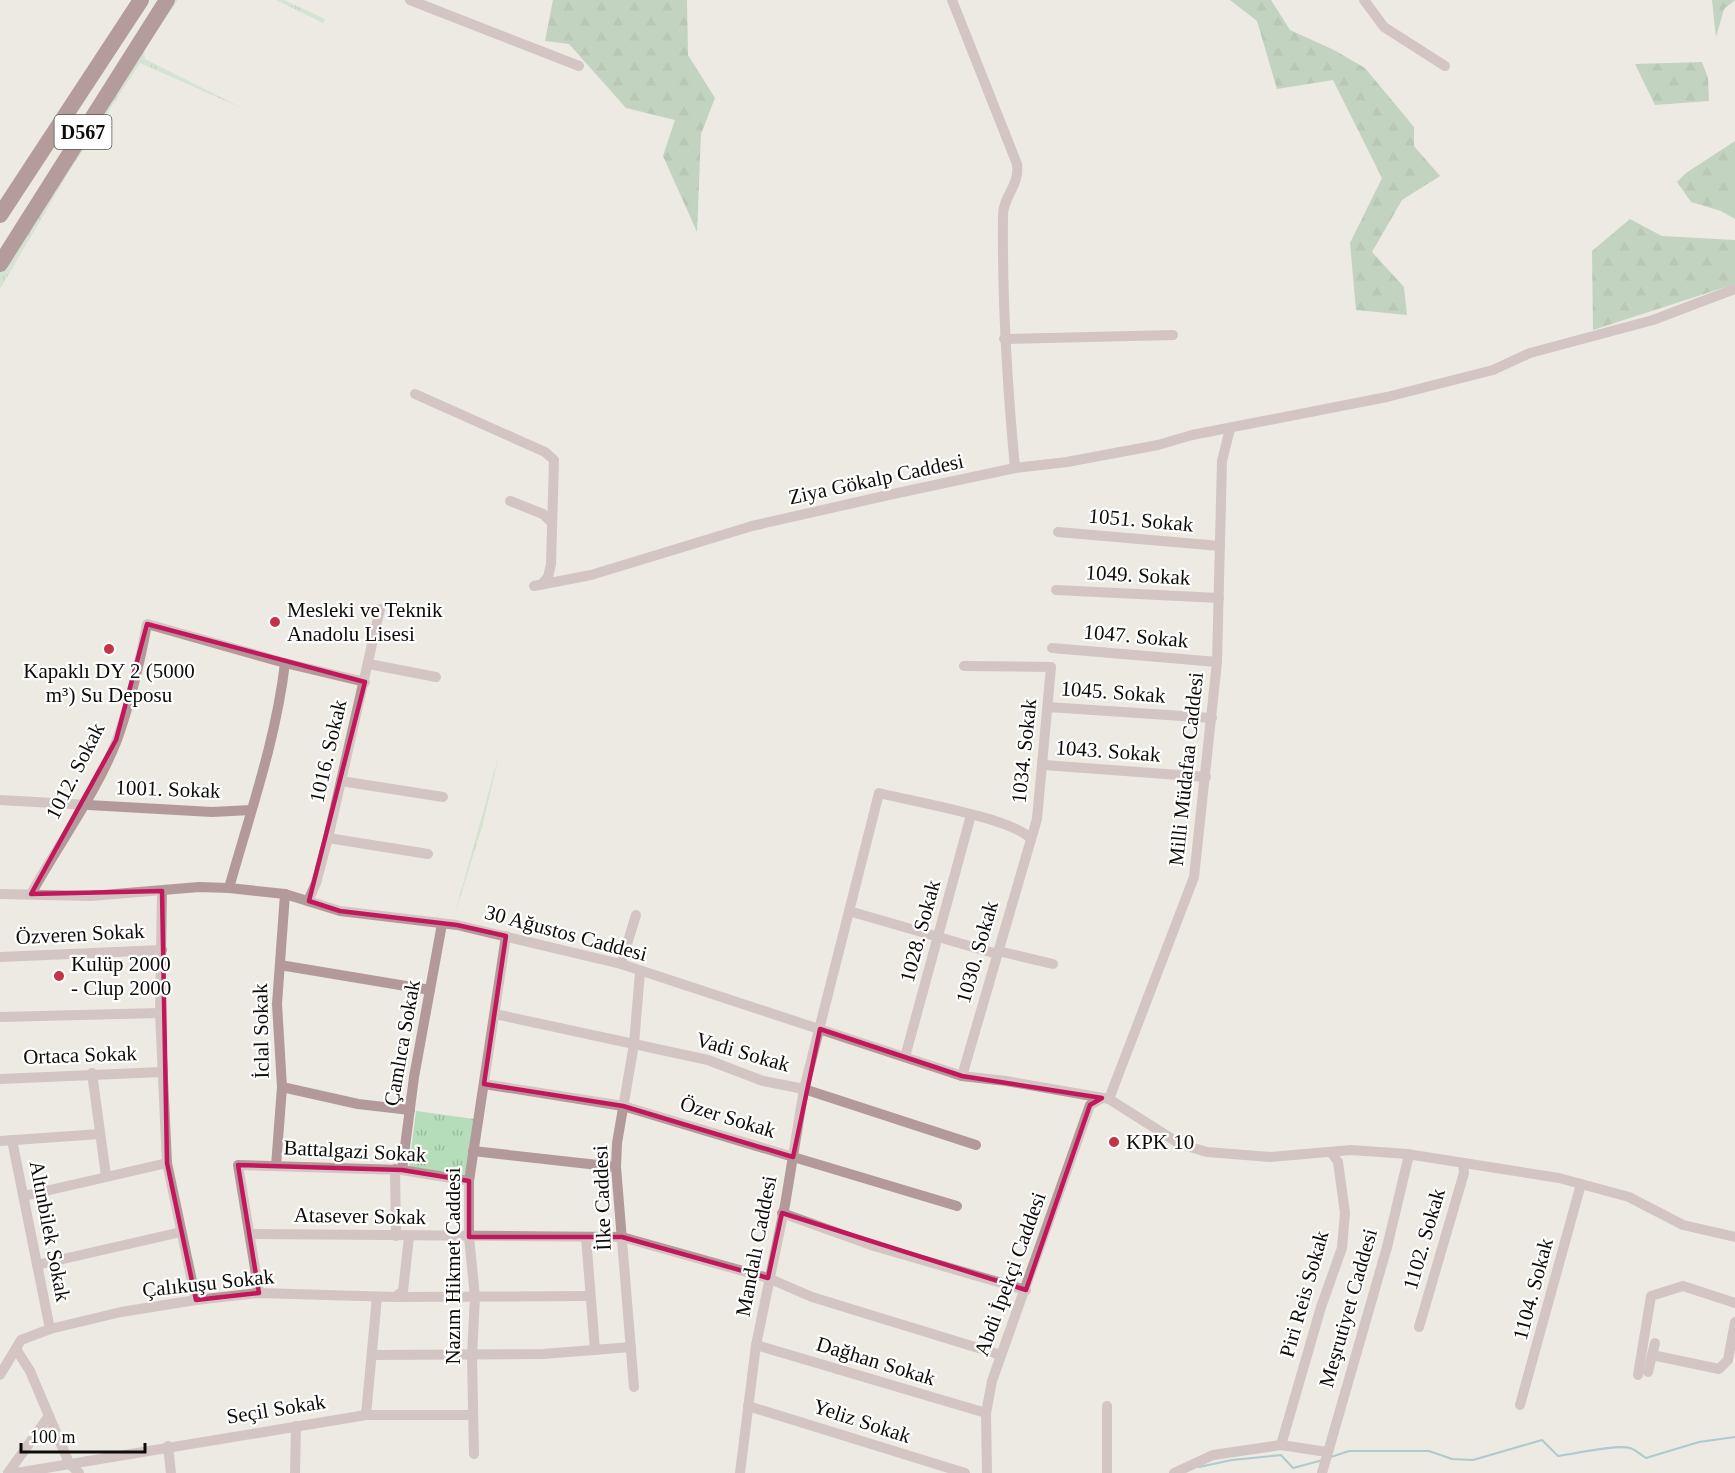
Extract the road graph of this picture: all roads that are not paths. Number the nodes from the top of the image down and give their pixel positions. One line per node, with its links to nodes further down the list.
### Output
1 (141, 0): 8 (highway, D567)
2 (166, 0): 9 (highway, D567)
3 (410, 0): 6 (street)
4 (952, 0): 12 (street)
5 (1364, 0): 7 (street)
6 (579, 66)
7 (1445, 66)
8 (0, 214)
9 (0, 264)
10 (1735, 289): 14 (street, Ziya Gökalp Caddesi)
11 (1173, 335): 12 (street)
12 (1004, 339): 15 (street)
13 (415, 393): 17 (street)
14 (1230, 429): 15 (street, Ziya Gökalp Caddesi); 19 (street, Milli Müdafaa Caddesi)
15 (1015, 468): 17 (street, Ziya Gökalp Caddesi)
16 (510, 501): 17 (street)
17 (550, 521)
18 (1058, 532): 19 (street, 1051. Sokak)
19 (1220, 546): 21 (street, Milli Müdafaa Caddesi)
20 (1056, 590): 21 (street, 1049. Sokak)
21 (1219, 598): 24 (street, Milli Müdafaa Caddesi)
22 (380, 609): 26 (street, 1016. Sokak)
23 (1052, 648): 24 (street, 1047. Sokak)
24 (1216, 662): 31 (street, Milli Müdafaa Caddesi)
25 (285, 663): 29 (street); 37 (street, 1012. Sokak); 38 (street)
26 (369, 664): 28 (street); 29 (street, 1016. Sokak)
27 (964, 666): 30 (street, 1034. Sokak)
28 (436, 677)
29 (365, 682): 34 (street, 1016. Sokak)
30 (1048, 707): 31 (street, 1045. Sokak); 32 (street, 1034. Sokak)
31 (1212, 718): 33 (street, Milli Müdafaa Caddesi)
32 (1044, 765): 33 (street, 1043. Sokak); 41 (street, 1034. Sokak)
33 (1206, 777): 75 (street, Milli Müdafaa Caddesi)
34 (341, 781): 35 (street); 40 (street, 1016. Sokak)
35 (443, 797)
36 (0, 800): 37 (street, 1001. Sokak)
37 (84, 805): 38 (street, 1001. Sokak); 46 (street, 1012. Sokak)
38 (251, 810): 43 (street)
39 (971, 815): 41 (street); 49 (street, Mandalı Caddesi); 53 (street, 1028. Sokak)
40 (328, 838): 42 (street); 48 (street, 1016. Sokak)
41 (1030, 838): 55 (street, 1030. Sokak)
42 (428, 854)
43 (229, 888): 44 (street, 30 Ağustos Caddesi); 47 (street, 30 Ağustos Caddesi)
44 (162, 891): 46 (street, 30 Ağustos Caddesi); 54 (street)
45 (0, 894): 46 (street, 30 Ağustos Caddesi)
46 (31, 894)
47 (285, 894): 48 (street, 30 Ağustos Caddesi); 59 (street, İclal Sokak)
48 (308, 901): 51 (street, 30 Ağustos Caddesi)
49 (849, 911): 53 (street); 65 (street, Mandalı Caddesi)
50 (636, 915): 57 (street)
51 (442, 924): 52 (street, 30 Ağustos Caddesi); 61 (street, Çamlıca Sokak)
52 (506, 936): 57 (street, 30 Ağustos Caddesi); 63 (street, Nazım Hikmet Caddesi)
53 (939, 938): 55 (street); 67 (street, 1028. Sokak)
54 (162, 950): 56 (street, Özveren Sokak); 62 (street)
55 (997, 952): 58 (street); 70 (street, 1030. Sokak)
56 (0, 957)
57 (621, 964): 60 (street, 30 Ağustos Caddesi)
58 (1053, 964)
59 (280, 965): 61 (street); 73 (street, İclal Sokak)
60 (640, 972): 65 (street, 30 Ağustos Caddesi); 66 (street, İlke Caddesi)
61 (430, 990): 77 (street, Çamlıca Sokak)
62 (160, 1013): 64 (street); 68 (street)
63 (495, 1014): 66 (street, Vadi Sokak); 72 (street, Nazım Hikmet Caddesi)
64 (0, 1017)
65 (820, 1029): 67 (street, 30 Ağustos Caddesi); 74 (street, Mandalı Caddesi)
66 (633, 1044): 74 (street, Vadi Sokak); 76 (street, İlke Caddesi)
67 (905, 1058): 70 (street, 30 Ağustos Caddesi)
68 (162, 1071): 69 (street, Ortaca Sokak); 86 (street)
69 (92, 1073): 71 (street, Ortaca Sokak); 78 (street)
70 (962, 1076): 75 (street, 30 Ağustos Caddesi)
71 (0, 1079)
72 (484, 1084): 76 (street, Özer Sokak); 82 (street, Nazım Hikmet Caddesi)
73 (282, 1087): 77 (street); 88 (street, İclal Sokak)
74 (804, 1089): 81 (street, Vadi Sokak); 85 (street, Mandalı Caddesi)
75 (1105, 1099): 83 (street); 107 (street, Abdi İpekçi Caddesi)
76 (623, 1106): 85 (street, Özer Sokak); 89 (street, İlke Caddesi)
77 (410, 1110): 90 (street, Çamlıca Sokak)
78 (100, 1134): 79 (street); 91 (street)
79 (12, 1140): 80 (street); 94 (street, Altınbilek Sokak)
80 (0, 1141)
81 (976, 1145)
82 (473, 1151): 89 (street); 92 (street, Nazım Hikmet Caddesi)
83 (1331, 1152): 84 (street); 137 (street, Piri Reis Sokak)
84 (1407, 1154): 87 (street); 139 (street, Meşrutiyet Caddesi)
85 (793, 1156): 95 (street, Özer Sokak); 96 (street, Mandalı Caddesi)
86 (167, 1163): 91 (street); 97 (street)
87 (1463, 1163): 93 (street); 116 (street, 1102. Sokak)
88 (276, 1166): 90 (street, Battalgazi Sokak); 98 (street, Battalgazi Sokak)
89 (616, 1167): 103 (street, İlke Caddesi)
90 (399, 1169): 92 (street, Battalgazi Sokak); 99 (street, Çamlıca Sokak)
91 (105, 1176): 94 (street)
92 (469, 1181): 101 (street, Nazım Hikmet Caddesi)
93 (1581, 1184): 104 (street); 129 (street, 1104. Sokak)
94 (24, 1196): 105 (street, Altınbilek Sokak)
95 (957, 1206)
96 (782, 1213): 106 (street, Mandalı Caddesi); 107 (street)
97 (181, 1232): 105 (street); 113 (street)
98 (251, 1234): 99 (street, Atasever Sokak); 108 (street)
99 (396, 1236): 100 (street, Atasever Sokak)
100 (409, 1237): 101 (street, Atasever Sokak); 111 (street)
101 (469, 1237): 102 (street, Atasever Sokak); 112 (street, Nazım Hikmet Caddesi)
102 (586, 1237): 103 (street, Atasever Sokak); 109 (street)
103 (622, 1237): 106 (street, Atasever Sokak); 121 (street, İlke Caddesi)
104 (1735, 1238)
105 (37, 1265): 117 (street, Altınbilek Sokak)
106 (768, 1278): 120 (street, Mandalı Caddesi); 124 (street, Atasever Sokak)
107 (1026, 1290): 124 (street, Abdi İpekçi Caddesi)
108 (259, 1293): 110 (street, Çalıkuşu Sokak); 113 (street, Çalıkuşu Sokak)
109 (590, 1296): 112 (street, Çalıkuşu Sokak); 122 (street)
110 (377, 1297): 111 (street, Çalıkuşu Sokak); 123 (street)
111 (395, 1297): 112 (street, Çalıkuşu Sokak)
112 (475, 1297): 126 (street, Nazım Hikmet Caddesi)
113 (196, 1300): 117 (street, Çalıkuşu Sokak)
114 (1735, 1303): 125 (street)
115 (1735, 1322): 125 (street)
116 (1419, 1327)
117 (50, 1329): 119 (street, Çalıkuşu Sokak)
118 (1655, 1343): 125 (street)
119 (18, 1344): 127 (street); 135 (street)
120 (756, 1345): 130 (street, Mandalı Caddesi); 132 (street, Dağhan Sokak)
121 (631, 1347): 122 (street); 128 (street, İlke Caddesi)
122 (594, 1350): 126 (street)
123 (372, 1355): 126 (street); 133 (street)
124 (1001, 1355): 132 (street, Abdi İpekçi Caddesi)
125 (1652, 1355)
126 (472, 1356): 134 (street, Nazım Hikmet Caddesi)
127 (0, 1376)
128 (634, 1387)
129 (1520, 1405)
130 (748, 1406): 143 (street, Mandalı Caddesi); 149 (street, Yeliz Sokak)
131 (1107, 1406): 151 (street)
132 (986, 1413): 150 (street, Abdi İpekçi Caddesi)
133 (366, 1415): 134 (street, Seçil Sokak); 136 (street, Seçil Sokak)
134 (473, 1415): 140 (street, Nazım Hikmet Caddesi)
135 (49, 1416): 141 (street); 144 (street)
136 (296, 1426): 138 (street, Seçil Sokak); 148 (street)
137 (1281, 1445): 139 (street); 152 (street)
138 (168, 1446): 141 (street, Seçil Sokak); 147 (street)
139 (1327, 1452): 153 (street, Meşrutiyet Caddesi)
140 (474, 1454)
141 (69, 1463): 142 (street, Seçil Sokak); 146 (street)
142 (51, 1469): 145 (street, Seçil Sokak)
143 (742, 1472)
144 (8, 1473)
145 (15, 1473)
146 (79, 1473)
147 (171, 1473)
148 (295, 1473)
149 (965, 1473)
150 (987, 1473)
151 (1107, 1473)
152 (1174, 1473)
153 (1322, 1473)

